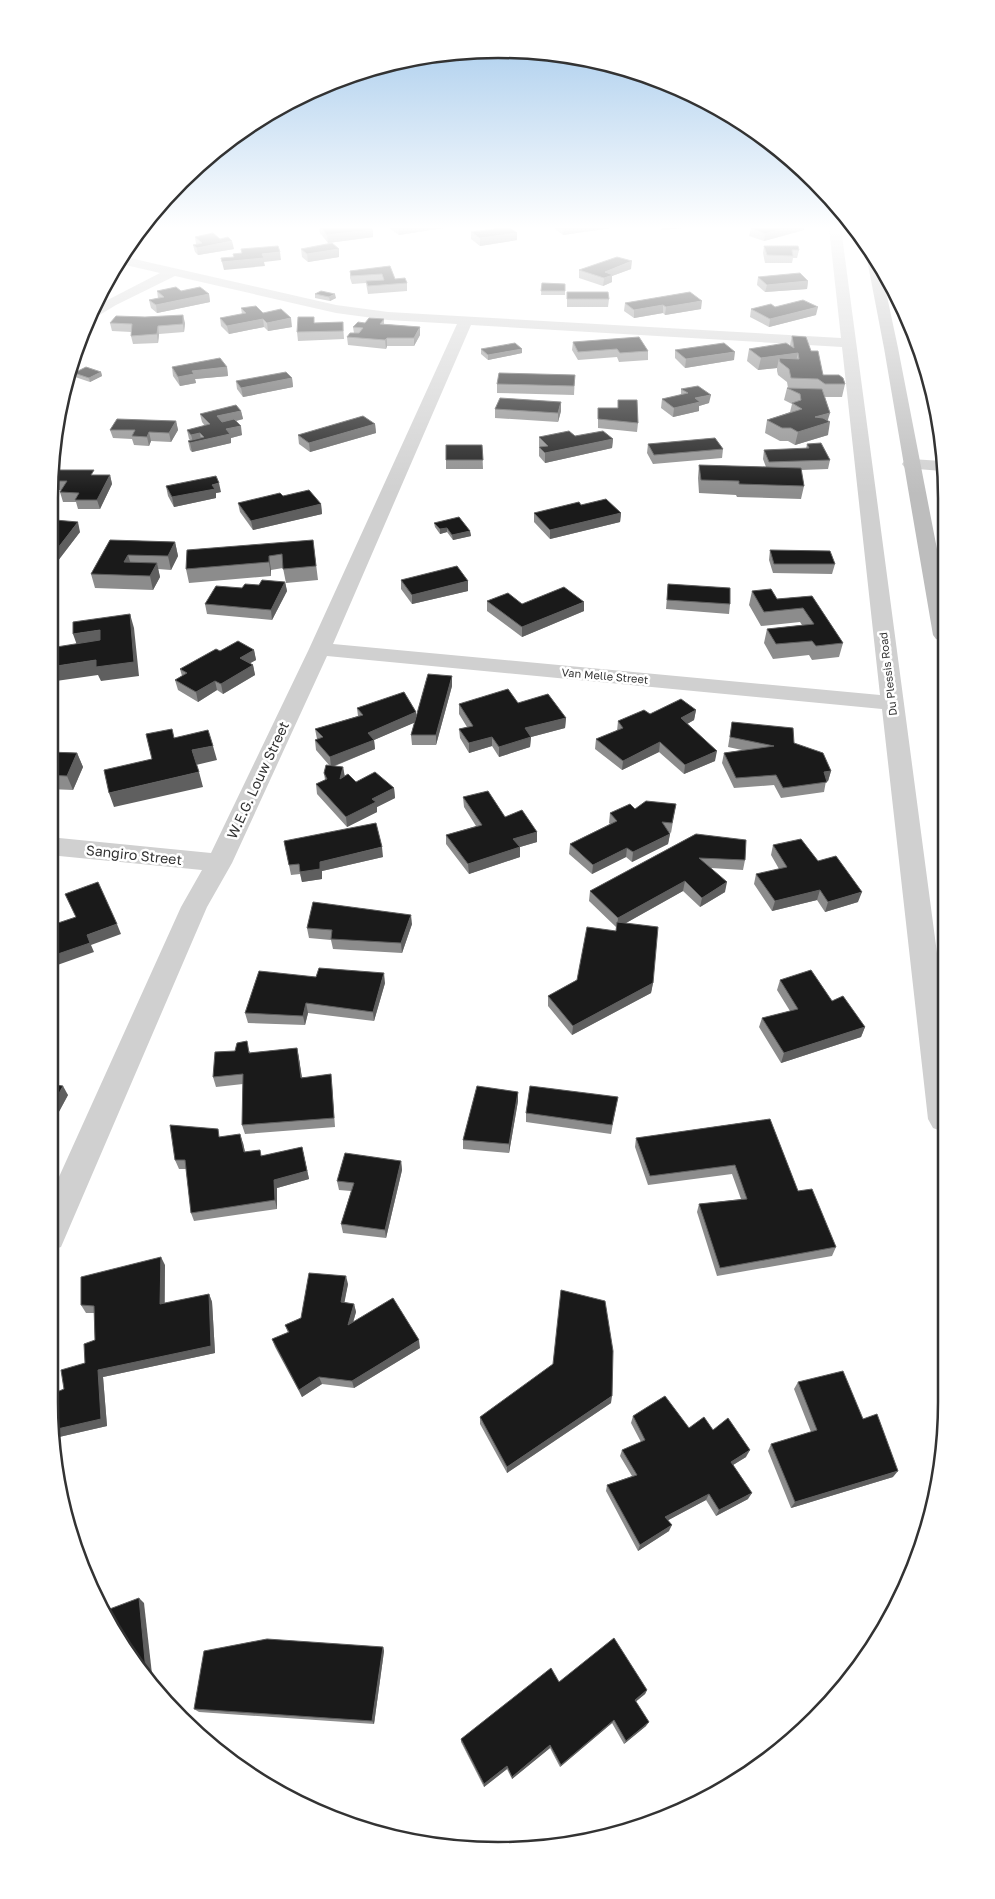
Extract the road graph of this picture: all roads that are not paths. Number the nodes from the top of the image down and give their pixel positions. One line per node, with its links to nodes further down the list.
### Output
1 (396, 317): 4 (street)
2 (846, 317): 5 (street, Du Plessis Road)
3 (885, 317): 6 (street)
4 (465, 322): 5 (street); 9 (street, W.E.G. Louw Street)
5 (849, 344): 10 (street, Du Plessis Road)
6 (911, 464): 7 (street); 8 (street)
7 (937, 466)
8 (938, 608)
9 (320, 649): 10 (street, Van Melle Street); 12 (street, W.E.G. Louw Street)
10 (891, 703): 13 (street, Du Plessis Road)
11 (58, 847): 12 (street, Sangiro Street)
12 (219, 863): 14 (street, W.E.G. Louw Street)
13 (938, 1072)
14 (58, 1216)

